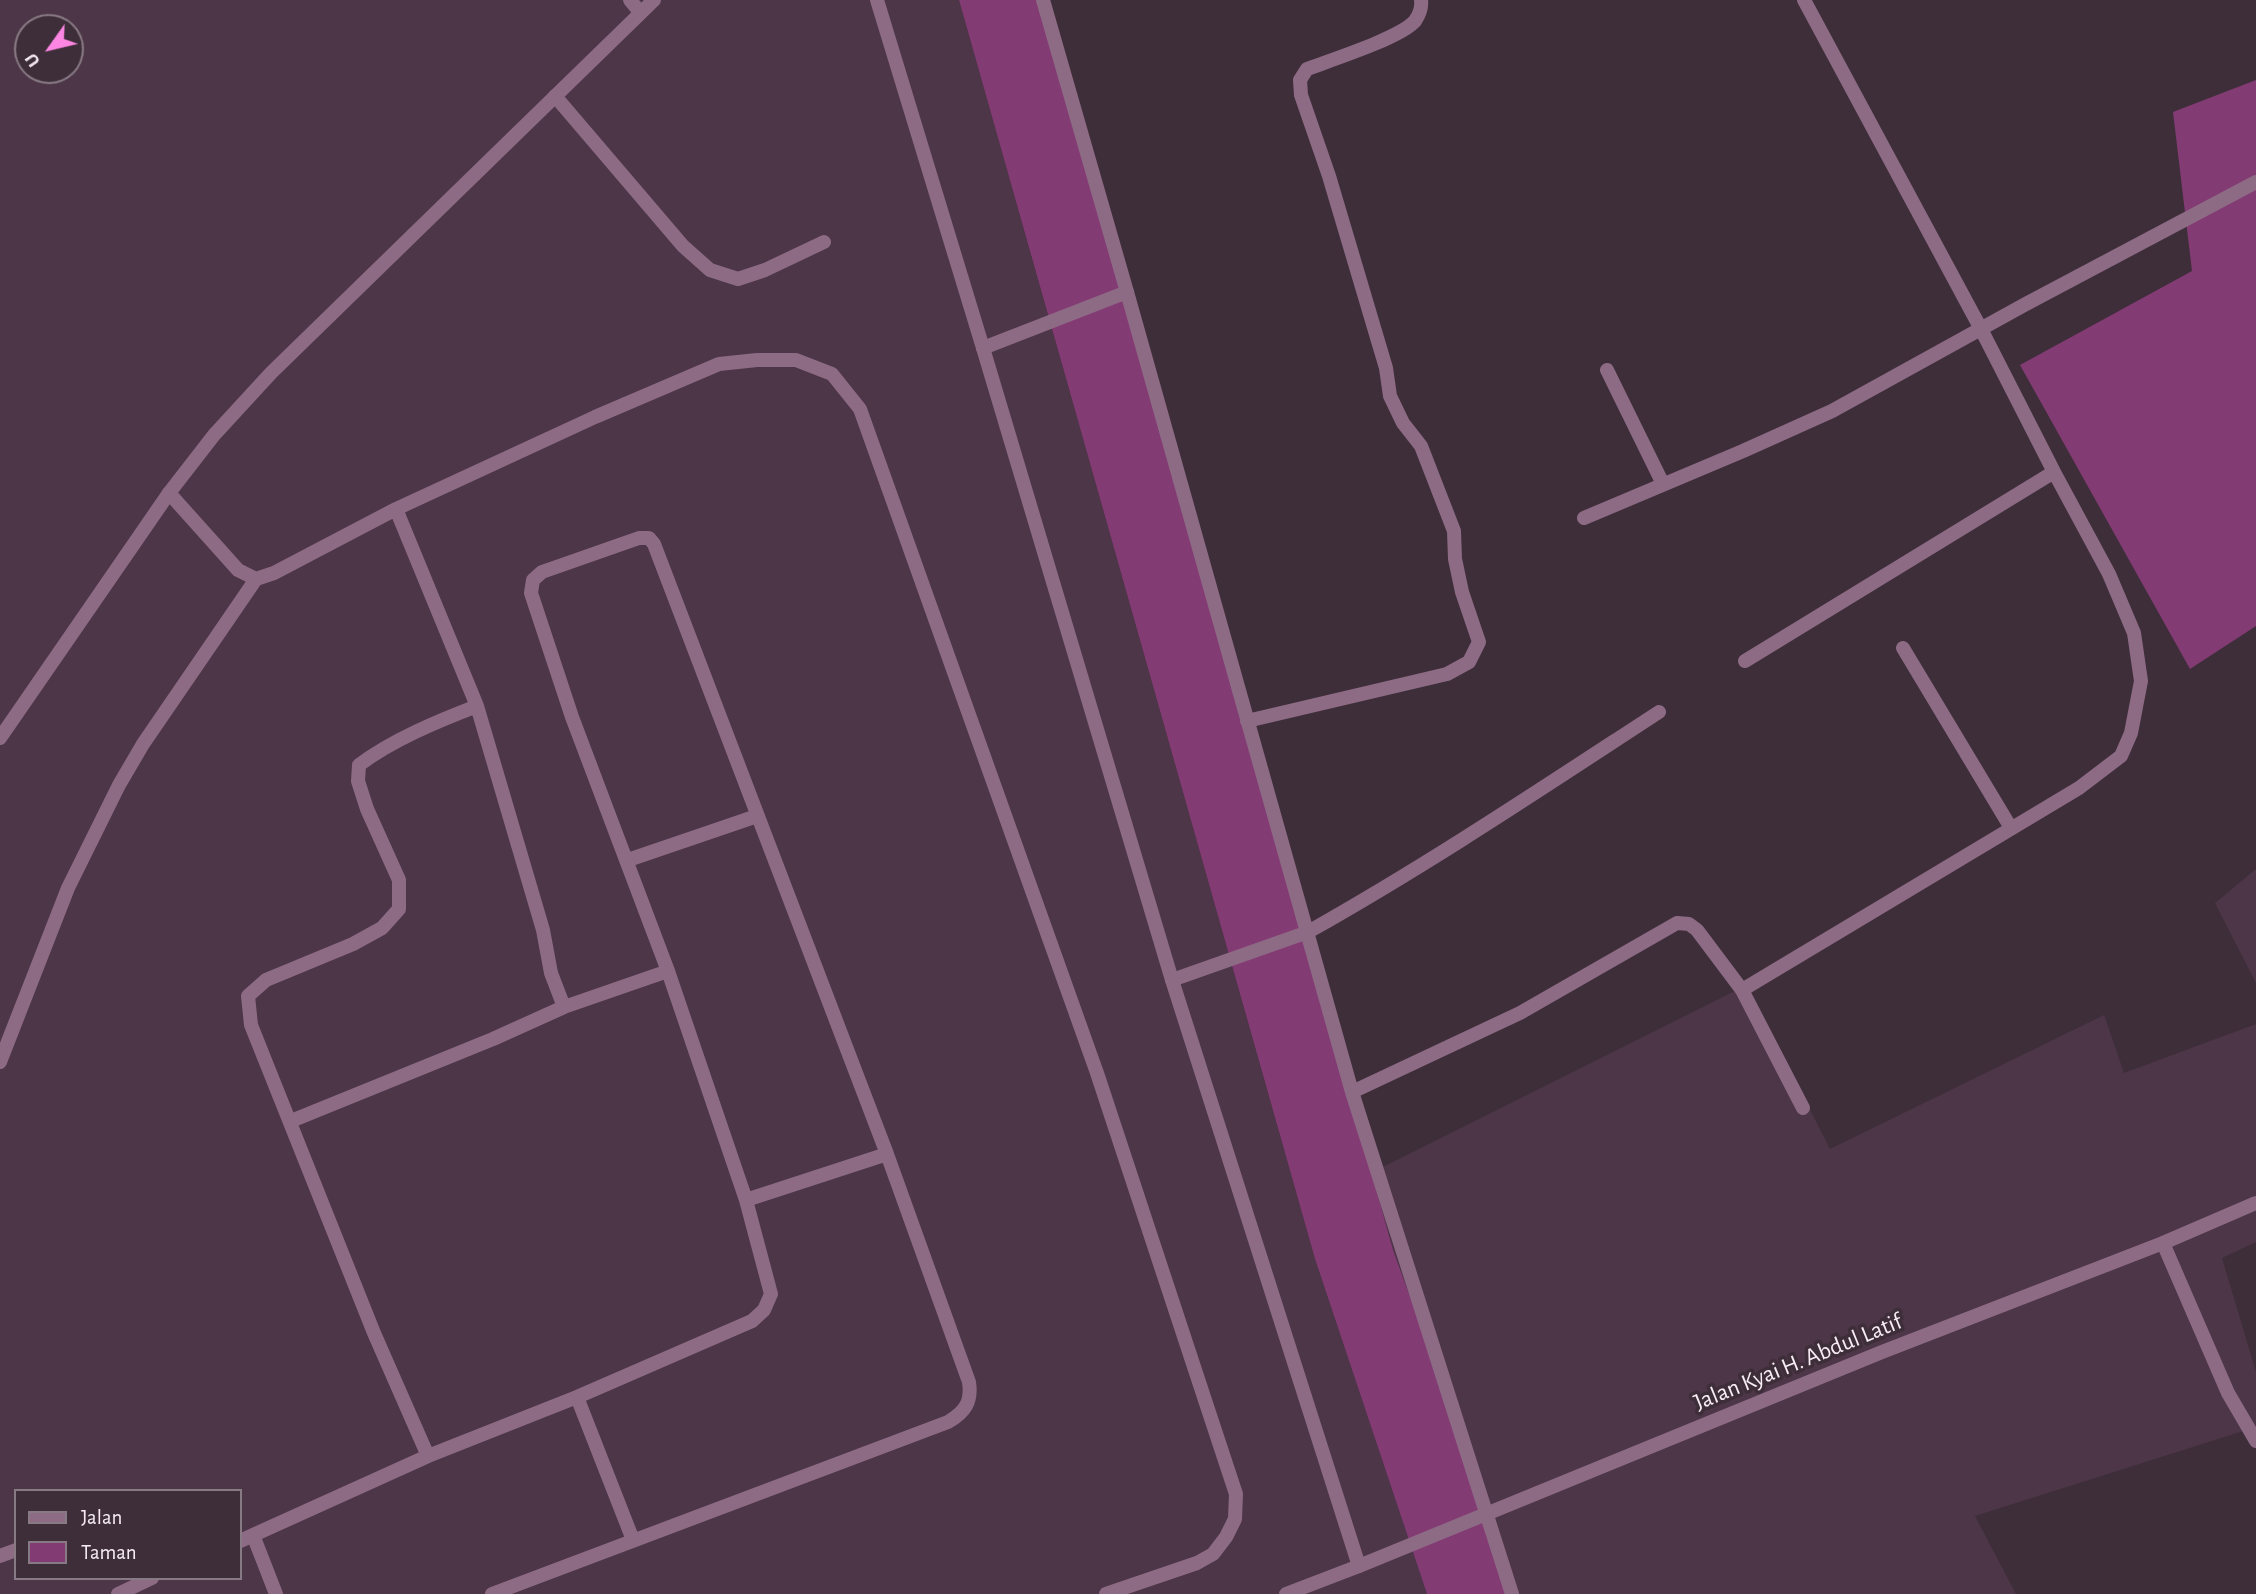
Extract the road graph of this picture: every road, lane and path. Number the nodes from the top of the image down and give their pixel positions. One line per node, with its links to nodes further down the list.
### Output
1 (630, 0): 7 (street)
2 (654, 0): 7 (street)
3 (877, 0): 13 (street)
4 (1043, 0): 11 (street)
5 (1421, 0): 25 (street)
6 (1804, 0): 12 (street)
7 (640, 12): 8 (street)
8 (555, 96): 10 (street); 17 (street)
9 (2256, 182): 12 (street)
10 (824, 242)
11 (1127, 292): 13 (street); 25 (street)
12 (1982, 329): 15 (street); 16 (street)
13 (983, 348): 32 (street)
14 (1606, 370): 16 (street)
15 (2054, 472): 22 (street); 28 (street)
16 (1663, 484): 19 (street)
17 (169, 494): 20 (street); 26 (street)
18 (396, 509): 20 (street); 23 (street); 54 (street)
19 (1584, 518)
20 (256, 579): 35 (street)
21 (1903, 648): 28 (street)
22 (1745, 661)
23 (477, 706): 34 (street); 38 (street)
24 (1659, 712): 30 (street)
25 (1247, 721): 30 (street)
26 (0, 738)
27 (757, 816): 29 (street); 29 (street); 39 (street)
28 (2011, 828): 33 (street)
29 (628, 860): 31 (street)
30 (1308, 932): 32 (street); 36 (street)
31 (668, 971): 34 (street); 40 (street)
32 (1172, 980): 49 (street)
33 (1742, 990): 36 (street); 37 (street)
34 (564, 1007): 38 (street)
35 (0, 1062)
36 (1352, 1093): 46 (street)
37 (1803, 1108)
38 (290, 1121): 45 (street)
39 (887, 1154): 40 (street); 48 (street)
40 (746, 1200): 43 (street)
41 (2256, 1203): 42 (street, Jalan Kyai H. Abdul Latif)
42 (2163, 1243): 44 (street); 46 (street, Jalan Kyai H. Abdul Latif)
43 (577, 1397): 45 (street); 48 (street)
44 (2256, 1441)
45 (428, 1456): 47 (street)
46 (1485, 1514): 49 (street, Jalan Kyai H. Abdul Latif); 56 (street)
47 (246, 1538): 52 (street)
48 (633, 1540): 53 (street)
49 (1359, 1566): 55 (street, Jalan Kyai H. Abdul Latif)
50 (148, 1580): 51 (street)
51 (118, 1594)
52 (276, 1594)
53 (492, 1594)
54 (1106, 1594)
55 (1286, 1594)
56 (1512, 1594)

